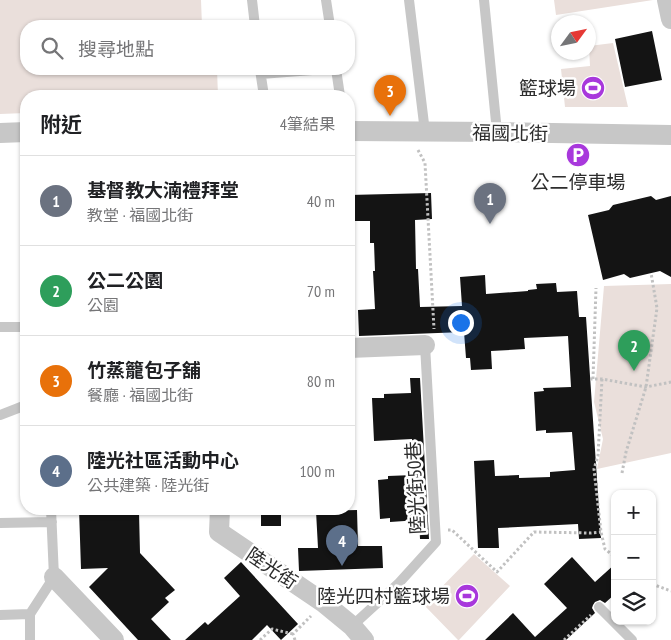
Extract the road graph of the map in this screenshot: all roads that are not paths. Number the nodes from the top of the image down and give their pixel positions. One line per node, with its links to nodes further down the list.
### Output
1 (252, 0): 7 (lane)
2 (326, 0): 8 (lane)
3 (409, 0): 15 (lane)
4 (484, 0): 16 (lane)
5 (667, 0): 6 (street)
6 (671, 19)
7 (254, 20)
8 (329, 20)
9 (260, 75): 11 (lane)
10 (337, 75): 12 (lane)
11 (263, 90)
12 (339, 90)
13 (355, 131): 15 (street, 福國北街)
14 (20, 132): 17 (street)
15 (416, 132): 16 (street, 福國北街)
16 (497, 132): 18 (street, 福國北街)
17 (0, 133)
18 (671, 136)
19 (0, 327): 20 (lane)
20 (20, 328)
21 (425, 345): 22 (street); 33 (lane, 陸光街50巷)
22 (355, 348)
23 (20, 407): 24 (lane)
24 (0, 415)
25 (51, 515): 27 (lane)
26 (220, 515): 33 (street, 陸光街)
27 (52, 522): 28 (lane); 29 (lane)
28 (0, 523)
29 (54, 578): 31 (lane); 35 (street)
30 (599, 607): 36 (lane)
31 (30, 614): 32 (lane); 34 (lane)
32 (0, 616)
33 (358, 633)
34 (30, 640)
35 (114, 640)
36 (632, 640)

